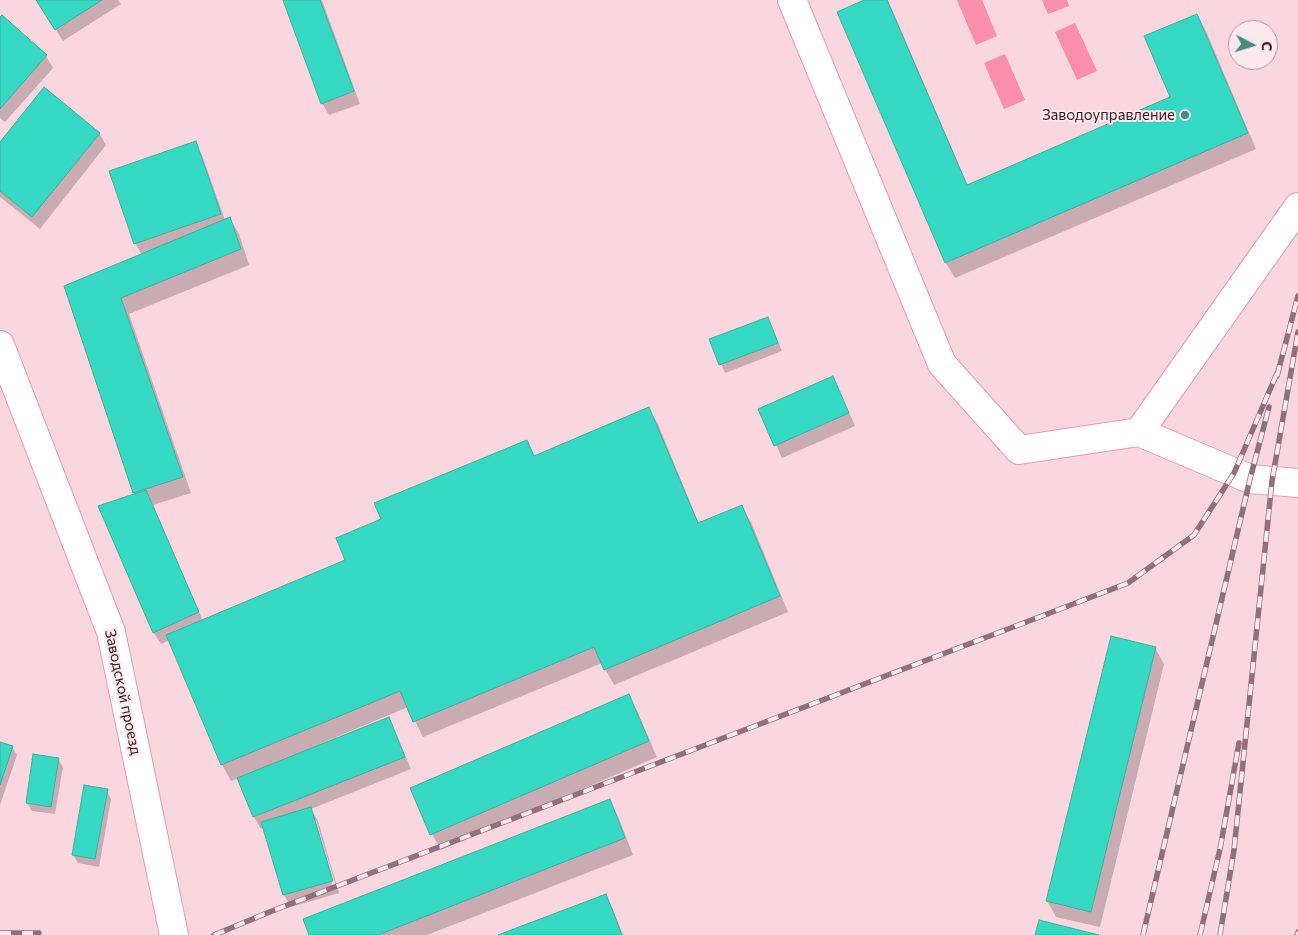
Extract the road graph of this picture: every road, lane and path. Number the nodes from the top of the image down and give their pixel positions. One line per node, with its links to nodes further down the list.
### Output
1 (792, 0): 4 (street)
2 (1298, 207): 4 (street)
3 (0, 345): 6 (street, Заводской проезд)
4 (1139, 432): 5 (street)
5 (1298, 483)
6 (174, 935)

